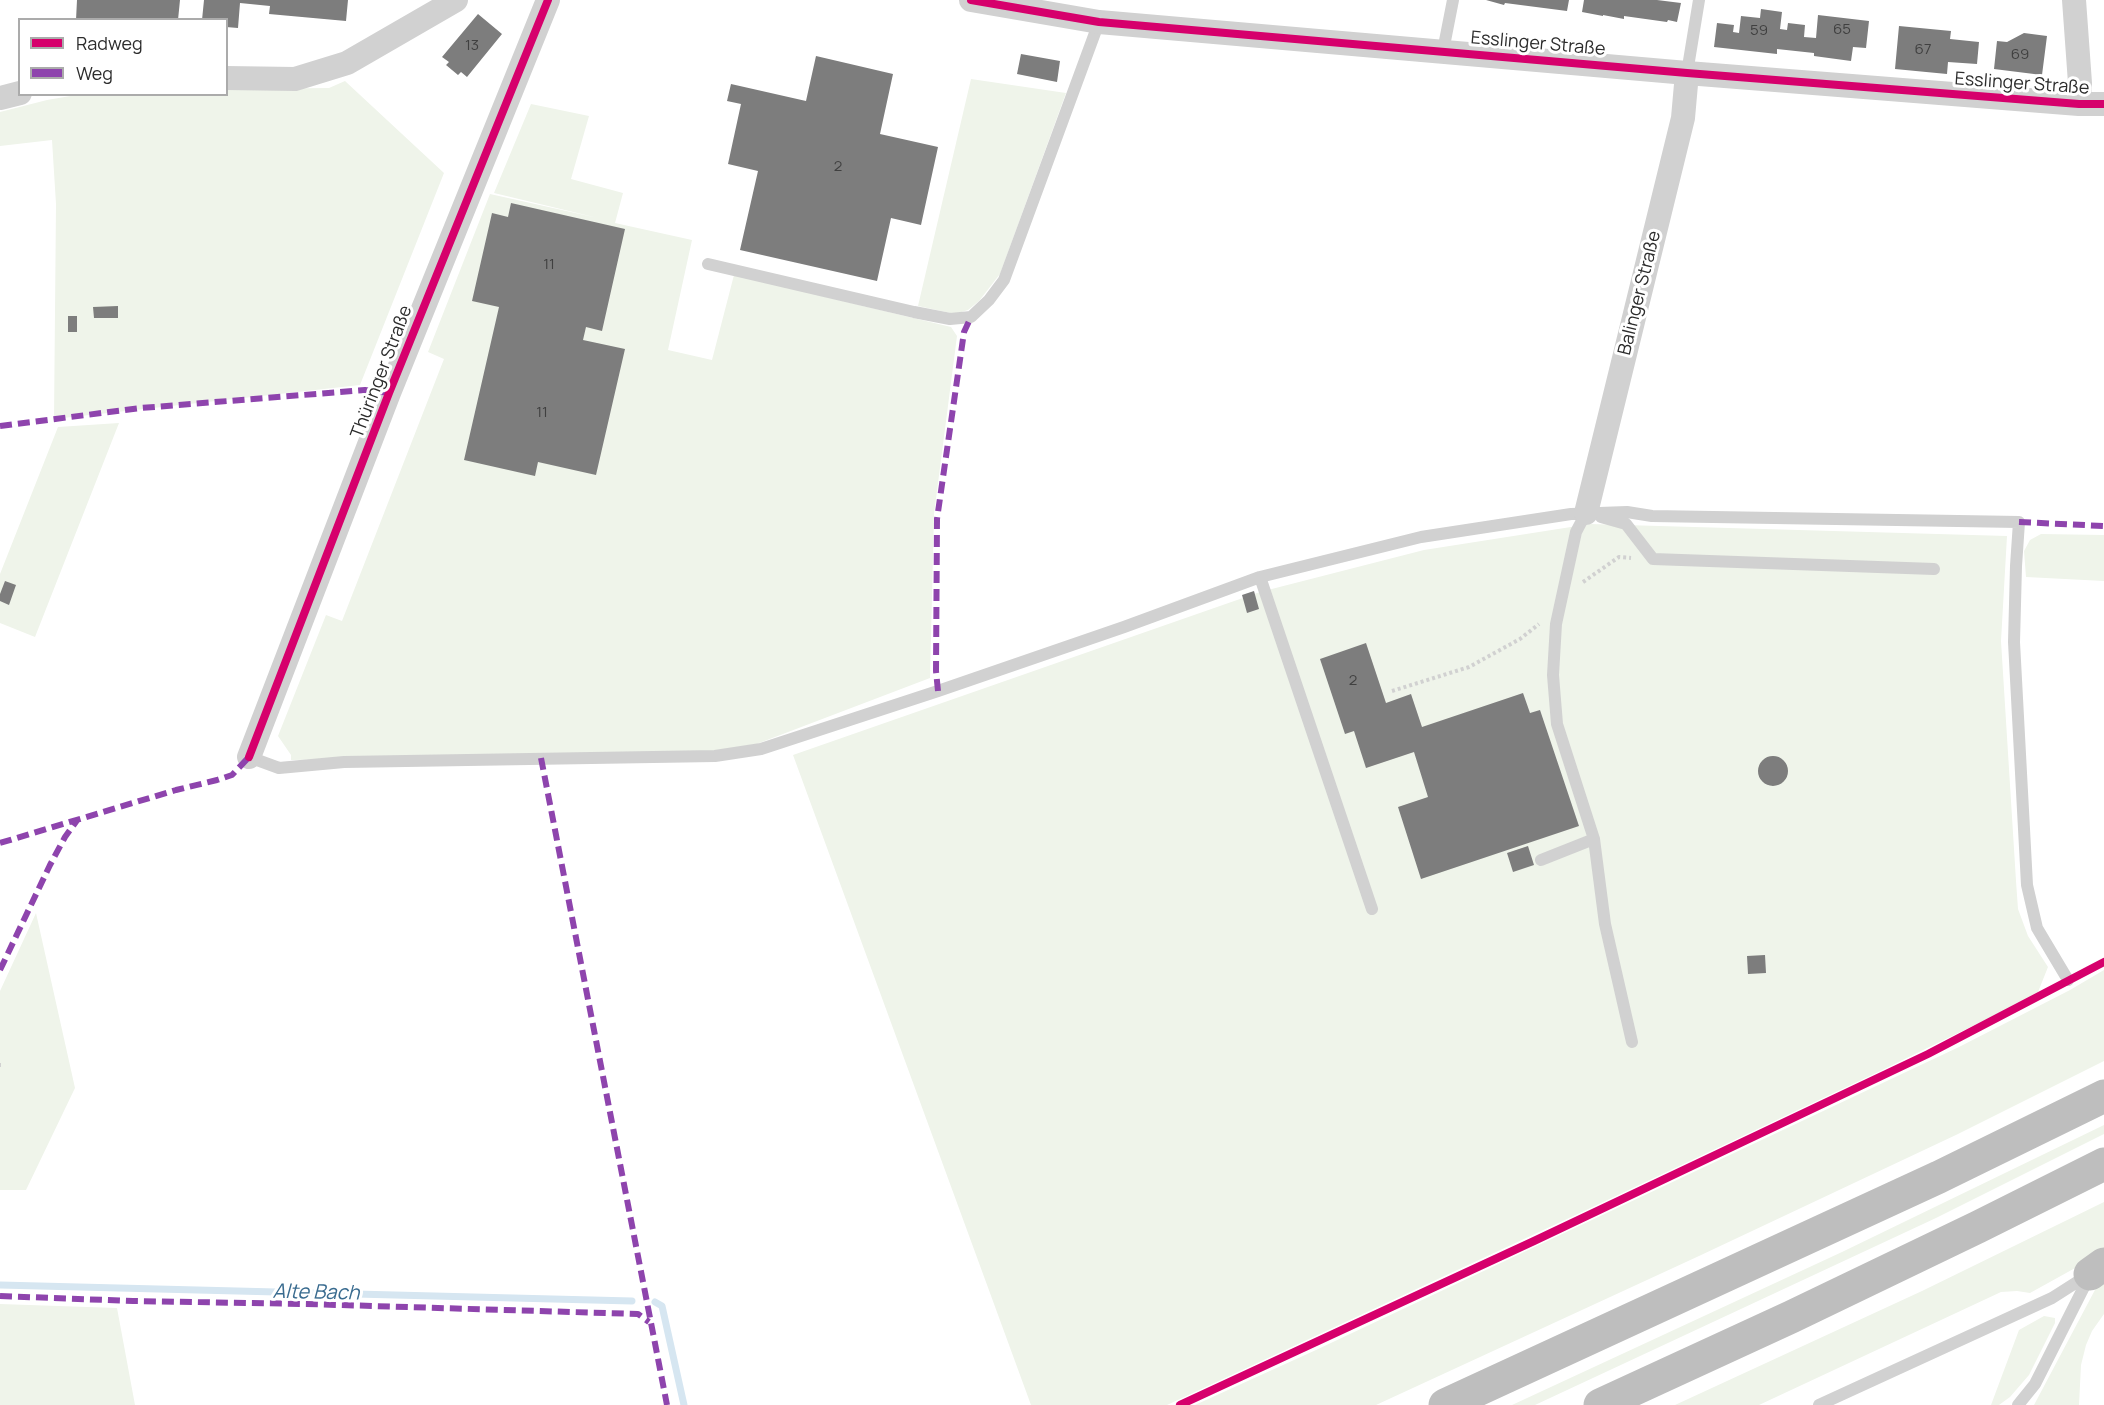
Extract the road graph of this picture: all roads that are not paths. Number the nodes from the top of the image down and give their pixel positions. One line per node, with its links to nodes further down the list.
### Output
1 (456, 0): 10 (street)
2 (548, 0): 19 (street, Thüringer Straße)
3 (971, 0): 7 (street, Esslinger Straße)
4 (1453, 0): 8 (lane, Esslinger Straße)
5 (1699, 0): 9 (lane)
6 (2074, 0): 13 (street)
7 (1091, 14): 8 (street, Esslinger Straße); 15 (lane)
8 (1443, 51): 9 (street, Esslinger Straße)
9 (1687, 73): 13 (street, Esslinger Straße); 16 (street, Balinger Straße)
10 (228, 78)
11 (18, 94): 12 (street)
12 (0, 98)
13 (2079, 104): 14 (street, Esslinger Straße)
14 (2104, 104)
15 (708, 264)
16 (1586, 513): 17 (lane); 18 (lane); 20 (lane); 23 (lane)
17 (1934, 569)
18 (1260, 577): 19 (lane); 22 (lane)
19 (249, 757)
20 (1594, 839): 21 (lane); 24 (lane)
21 (1541, 860)
22 (1372, 909)
23 (2068, 980)
24 (1632, 1042)
25 (2104, 1096): 28 (highway)
26 (2104, 1164): 29 (highway)
27 (2097, 1269): 30 (lane); 31 (lane)
28 (1445, 1405)
29 (1600, 1405)
30 (1819, 1405)
31 (2018, 1405)

